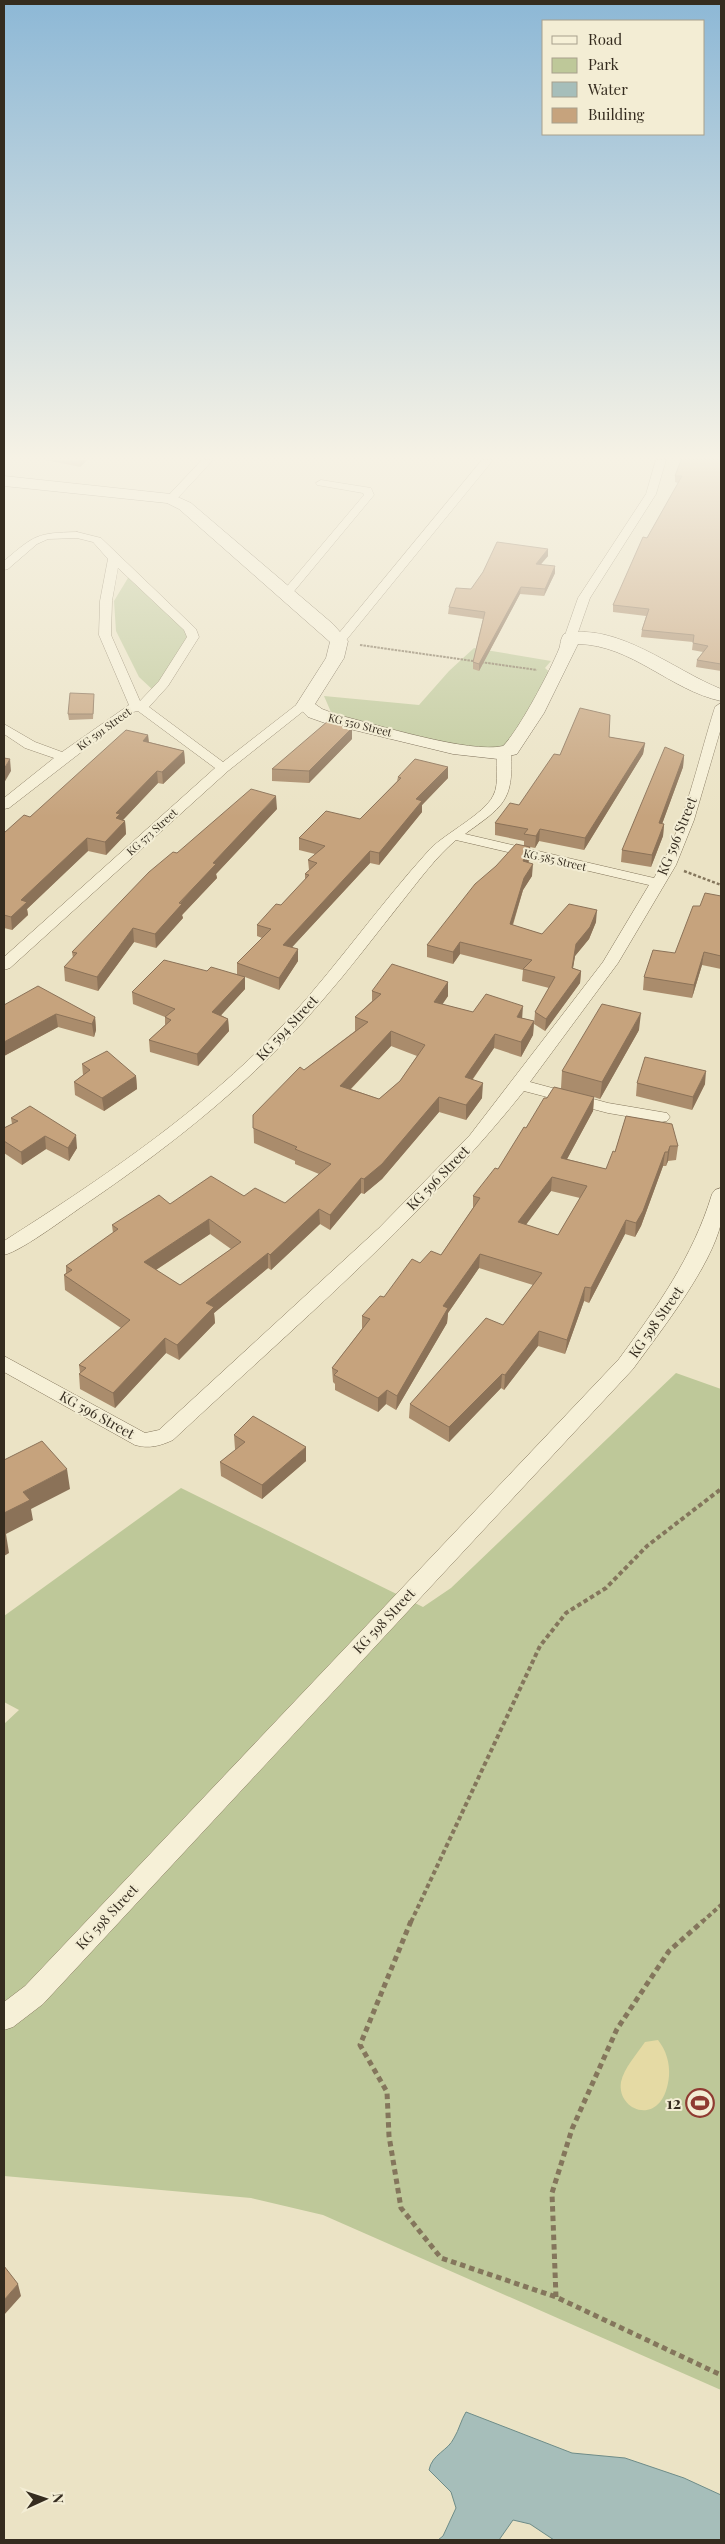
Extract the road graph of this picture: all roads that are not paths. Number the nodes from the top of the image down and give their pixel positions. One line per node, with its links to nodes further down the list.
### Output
1 (110, 579): 12 (street)
2 (137, 579): 12 (street)
3 (270, 579): 7 (street)
4 (299, 579): 7 (street)
5 (389, 579): 9 (street)
6 (596, 579): 8 (street)
7 (287, 593): 9 (street)
8 (570, 638): 10 (street); 15 (street)
9 (338, 640): 11 (street)
10 (721, 695)
11 (305, 705): 15 (street, KG 550 Street); 17 (street, KG 573 Street)
12 (139, 707): 16 (street, KG 591 Street); 17 (street, KG 591 Street)
13 (721, 707): 20 (street, KG 596 Street)
14 (4, 728): 16 (street, KG 591 Street)
15 (504, 753): 19 (street, KG 594 Street)
16 (64, 757): 18 (street)
17 (223, 768): 21 (street, KG 573 Street)
18 (4, 805)
19 (453, 836): 20 (street, KG 585 Street); 25 (street, KG 594 Street)
20 (658, 883): 22 (street, KG 596 Street)
21 (4, 965)
22 (520, 1084): 23 (street); 26 (street, KG 596 Street)
23 (661, 1117)
24 (721, 1194): 27 (street, KG 598 Street)
25 (4, 1250)
26 (4, 1363)
27 (4, 2018)

